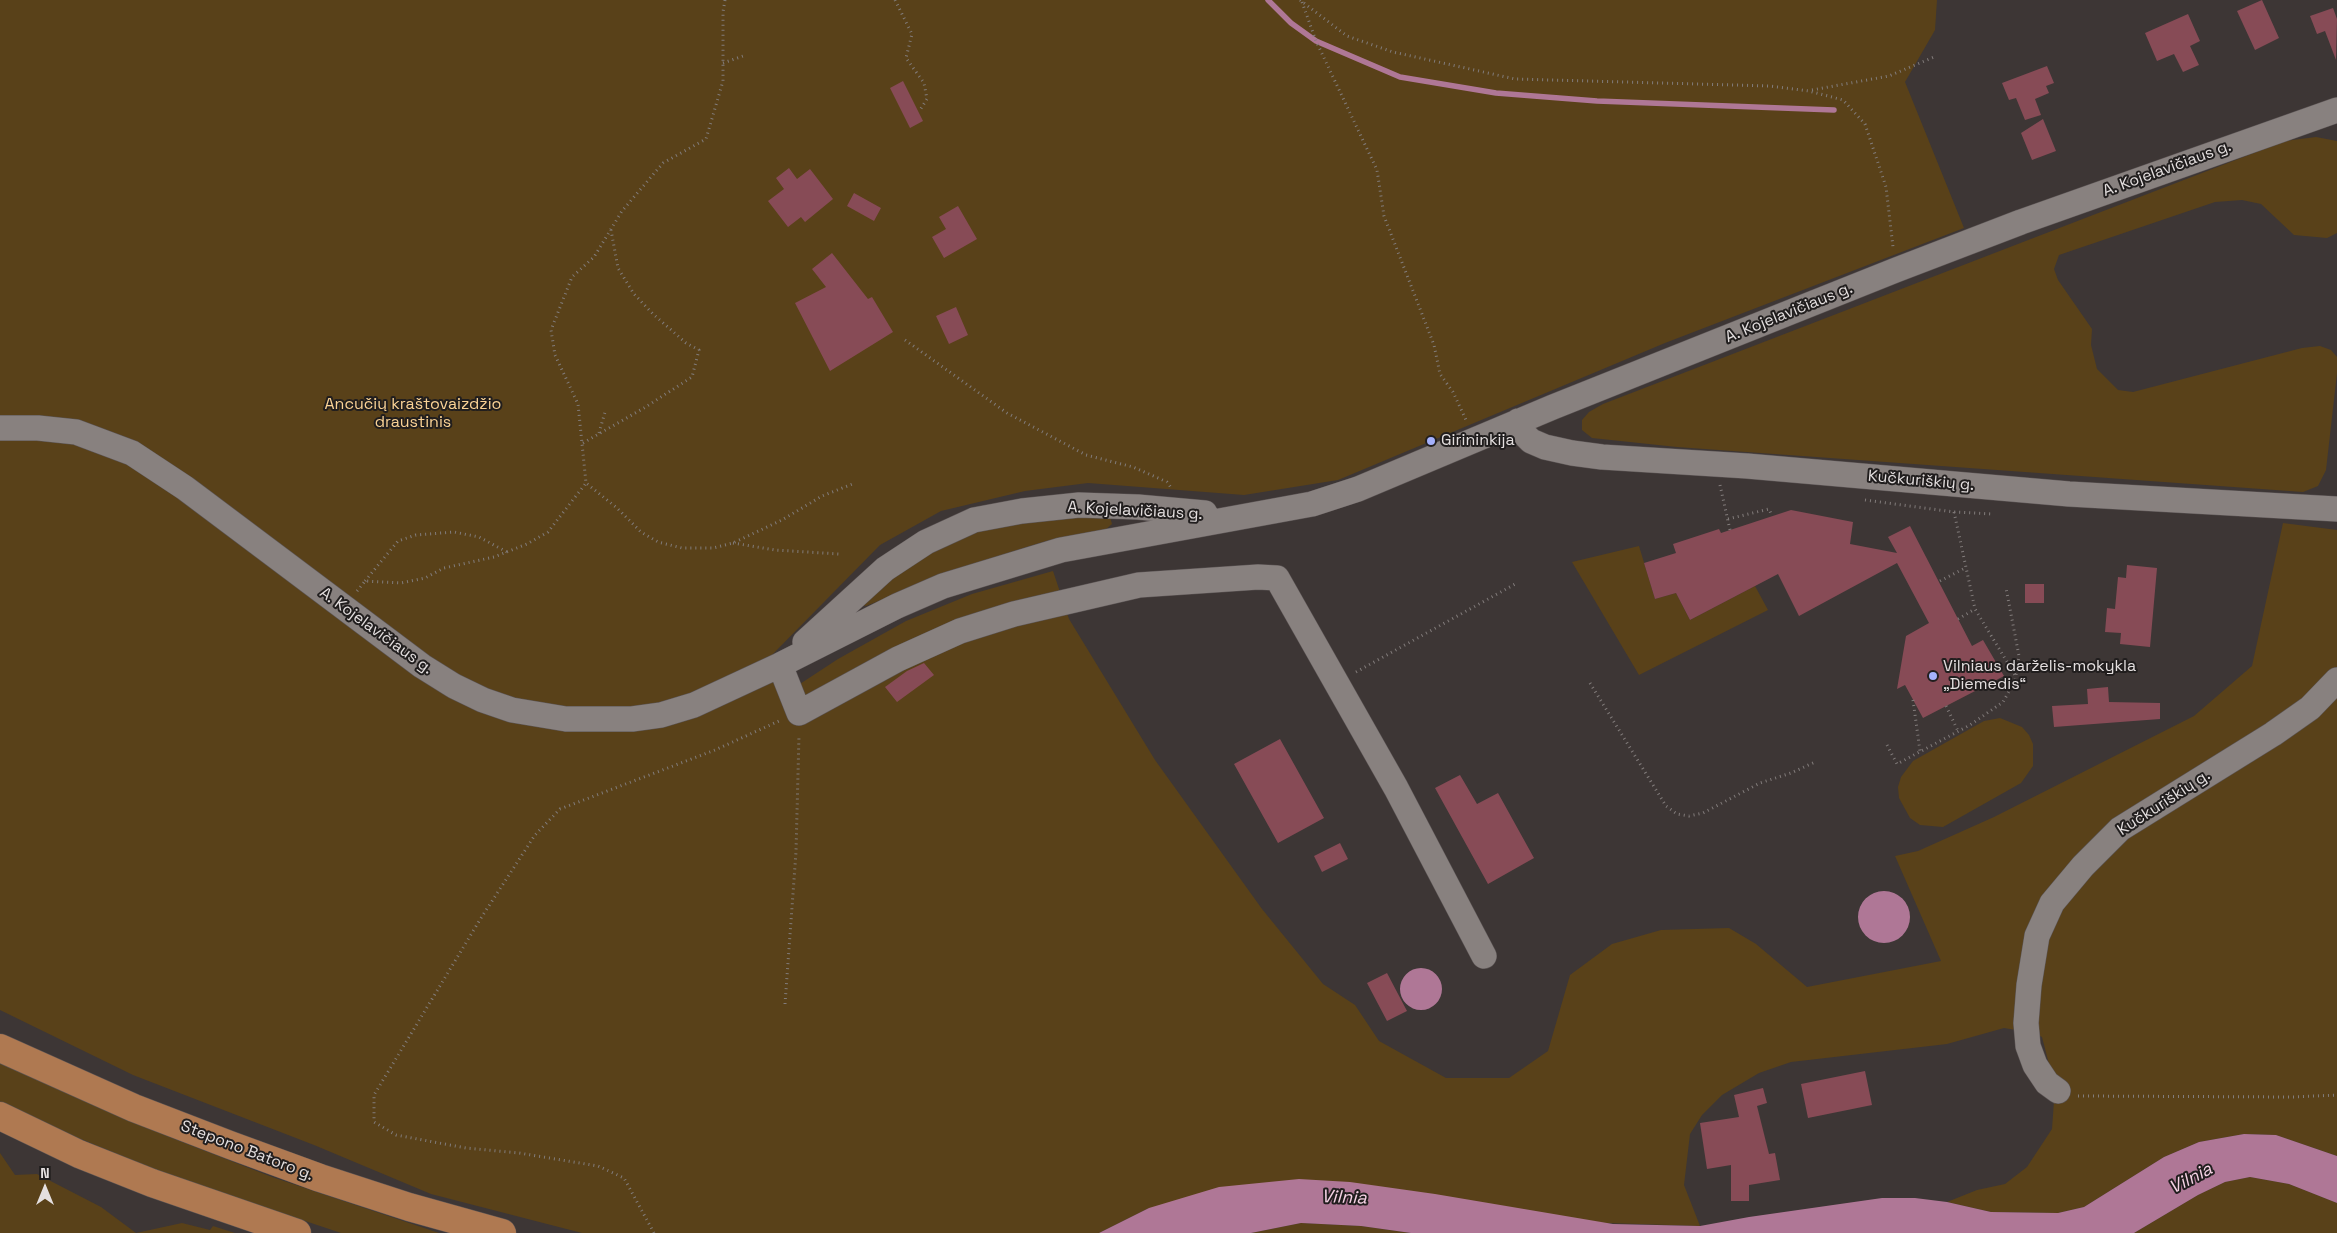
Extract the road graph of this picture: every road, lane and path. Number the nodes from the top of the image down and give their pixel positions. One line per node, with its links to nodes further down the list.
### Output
1 (725, 0): 6 (path)
2 (895, 0): 8 (path)
3 (1301, 1): 7 (path); 17 (path)
4 (746, 55): 6 (path)
5 (1934, 57): 7 (path)
6 (723, 63): 10 (path)
7 (1809, 91): 11 (path)
8 (920, 110)
9 (2337, 110): 11 (street, A. Kojelavičiaus g.)
10 (611, 230): 16 (path); 18 (path)
11 (1896, 270): 14 (street, A. Kojelavičiaus g.)
12 (905, 340): 23 (path)
13 (605, 412): 16 (path)
14 (1518, 421): 17 (street, A. Kojelavičiaus g.); 19 (street, Kučkuriškių g.)
15 (0, 428): 37 (street, A. Kojelavičiaus g.)
16 (599, 433): 18 (path)
17 (1475, 439): 26 (street, A. Kojelavičiaus g.)
18 (582, 443): 20 (path)
19 (1716, 464): 22 (street, Kučkuriškių g.); 27 (path)
20 (586, 483): 29 (path); 30 (path)
21 (855, 483): 29 (path)
22 (2337, 509)
23 (1188, 512): 26 (street, A. Kojelavičiaus g.); 40 (street, A. Kojelavičiaus g.)
24 (1954, 512): 32 (path)
25 (1772, 516): 27 (path)
26 (1242, 517): 40 (street, A. Kojelavičiaus g.)
27 (1728, 519): 28 (path)
28 (1730, 530)
29 (733, 543): 31 (path)
30 (508, 552): 33 (path); 33 (path)
31 (840, 554)
32 (1965, 568): 34 (path); 38 (path)
33 (365, 582): 37 (path)
34 (1940, 582)
35 (1517, 583): 43 (path)
36 (2006, 588): 41 (path)
37 (343, 608): 40 (street, A. Kojelavičiaus g.)
38 (1975, 609): 39 (path); 41 (path)
39 (1958, 618)
40 (780, 666): 47 (street)
41 (2016, 675): 48 (path)
42 (2337, 680): 55 (street, Kučkuriškių g.)
43 (1335, 683): 47 (street); 52 (street)
44 (1590, 683): 51 (path)
45 (1913, 700): 50 (path)
46 (1946, 706): 48 (path)
47 (799, 713): 53 (path); 60 (path)
48 (1958, 731): 50 (path)
49 (1887, 744): 50 (path)
50 (1920, 751)
51 (1815, 762)
52 (1484, 956)
53 (785, 1004)
54 (0, 1048): 59 (main road, Stepono Batoro g.)
55 (2058, 1091): 56 (path)
56 (2337, 1095)
57 (0, 1116): 58 (main road)
58 (297, 1233)
59 (502, 1233)
60 (654, 1233)

